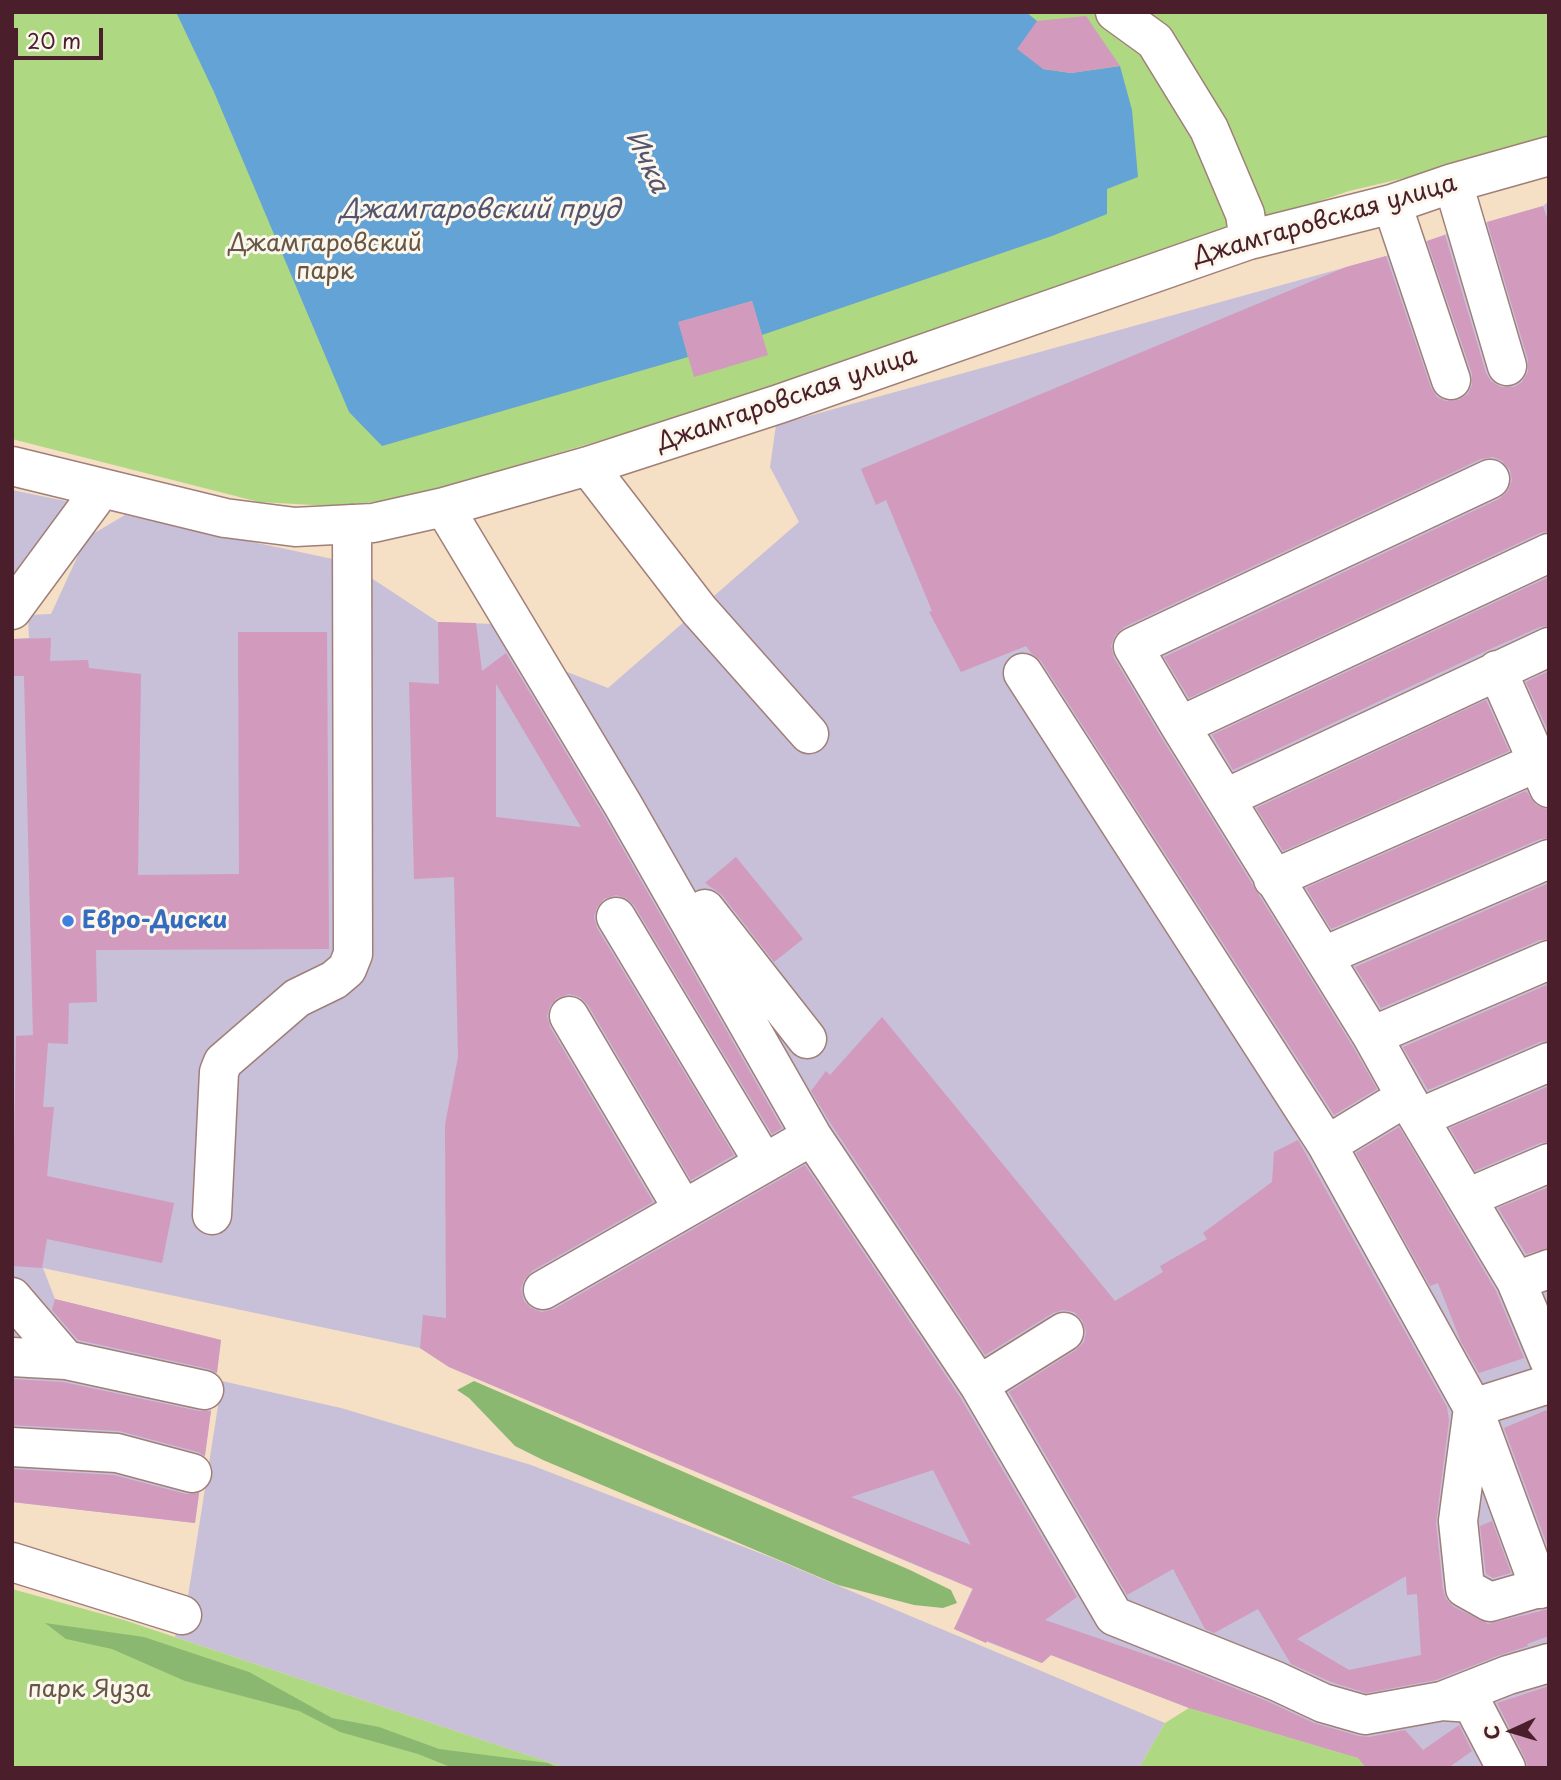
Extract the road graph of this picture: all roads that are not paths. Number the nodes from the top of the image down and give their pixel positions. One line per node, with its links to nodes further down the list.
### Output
1 (1115, 12): 5 (street)
2 (1547, 162): 3 (street, Джамгаровская улица)
3 (1453, 183): 4 (street, Джамгаровская улица); 6 (street)
4 (1392, 204): 5 (street, Джамгаровская улица); 7 (street)
5 (1249, 240): 9 (street, Джамгаровская улица)
6 (1507, 366)
7 (1451, 380)
8 (12, 466): 11 (street, Джамгаровская улица)
9 (588, 466): 12 (street, Джамгаровская улица); 20 (street)
10 (1490, 479): 19 (street)
11 (102, 488): 13 (street, Джамгаровская улица); 15 (street)
12 (444, 507): 13 (street, Джамгаровская улица); 23 (street)
13 (352, 524): 40 (street)
14 (1549, 553): 19 (street)
15 (12, 610)
16 (1549, 647): 17 (street)
17 (1497, 670): 21 (street); 22 (street)
18 (1023, 673): 35 (street)
19 (1180, 726): 22 (street)
20 (810, 734)
21 (1545, 769): 25 (street)
22 (1226, 798): 25 (street)
23 (623, 805): 31 (street); 34 (street)
24 (1549, 859): 27 (street)
25 (1273, 879): 27 (street)
26 (616, 917): 37 (street)
27 (1324, 956): 30 (street)
28 (1549, 960): 30 (street)
29 (569, 1016): 39 (street)
30 (1372, 1036): 33 (street)
31 (807, 1039)
32 (1549, 1062): 33 (street)
33 (1413, 1108): 35 (street); 38 (street)
34 (812, 1136): 37 (street); 49 (street)
35 (1327, 1145): 51 (street)
36 (1549, 1163): 38 (street)
37 (764, 1164): 39 (street)
38 (1467, 1198): 41 (street)
39 (683, 1209): 42 (street)
40 (212, 1215)
41 (1532, 1275): 47 (street)
42 (543, 1290)
43 (12, 1297): 46 (street)
44 (1064, 1332): 49 (street)
45 (12, 1357): 46 (street)
46 (66, 1360): 50 (street)
47 (1549, 1360)
48 (1549, 1384): 51 (street)
49 (979, 1385): 58 (street)
50 (204, 1390)
51 (1473, 1408): 55 (street); 55 (street)
52 (12, 1447): 53 (street)
53 (192, 1473)
54 (12, 1562): 56 (street)
55 (1545, 1587)
56 (182, 1615)
57 (1549, 1663): 58 (street)
58 (1442, 1701): 59 (street)
59 (1506, 1768)

